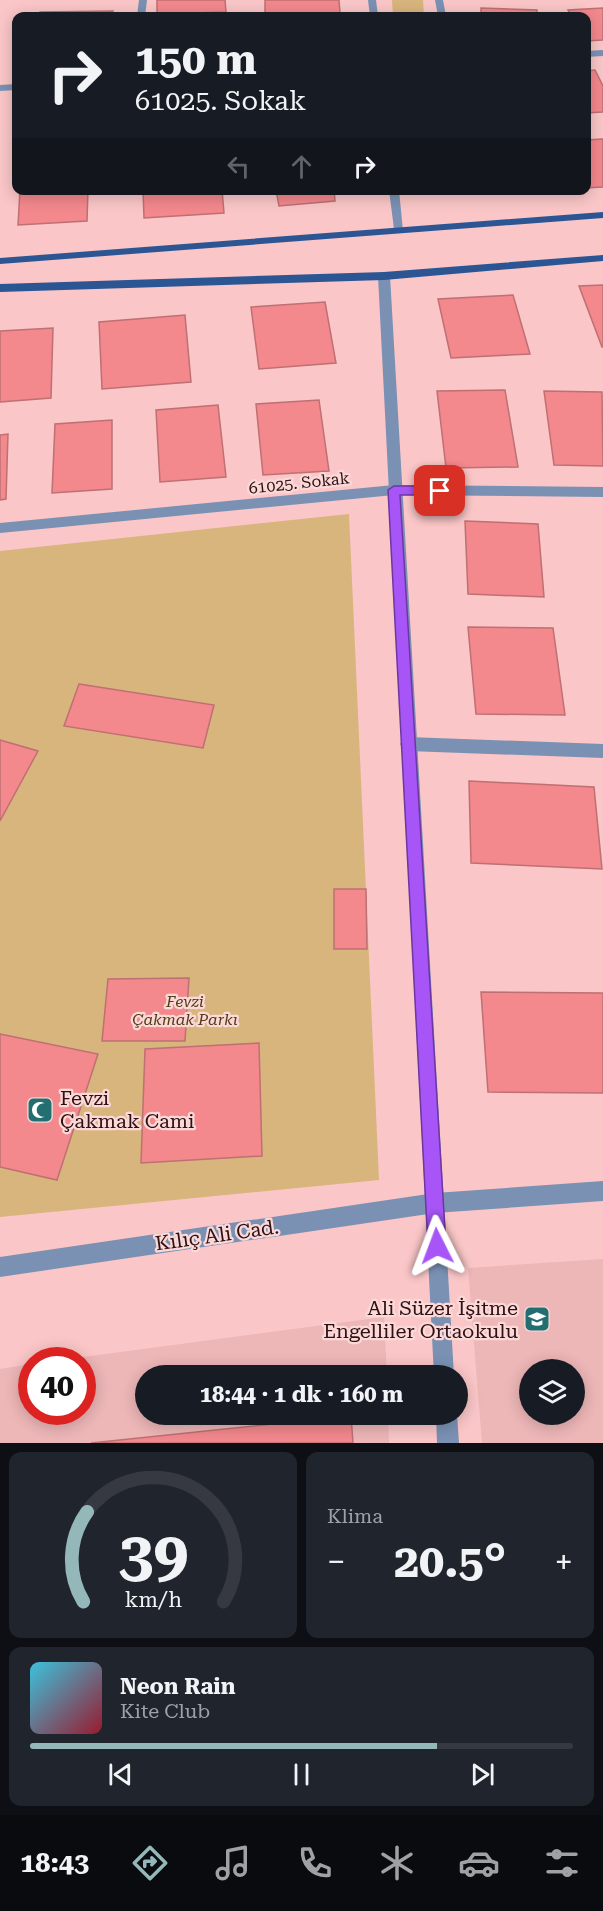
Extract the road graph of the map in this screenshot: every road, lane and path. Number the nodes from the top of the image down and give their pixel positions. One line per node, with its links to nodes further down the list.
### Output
1 (395, 195): 3 (street)
2 (603, 215): 3 (main road)
3 (399, 229): 5 (main road)
4 (603, 258): 6 (main road)
5 (0, 261)
6 (384, 276): 7 (main road); 8 (street)
7 (0, 288)
8 (394, 490): 9 (street, 61025. Sokak); 10 (street, 61025. Sokak); 11 (street)
9 (603, 492)
10 (0, 528)
11 (408, 744): 12 (street); 14 (street)
12 (603, 751)
13 (603, 1191): 14 (street, Kılıç Ali Cad.)
14 (435, 1203): 15 (street, Kılıç Ali Cad.); 16 (street)
15 (0, 1267)
16 (443, 1365)
17 (447, 1425): 18 (street)
18 (448, 1443)

